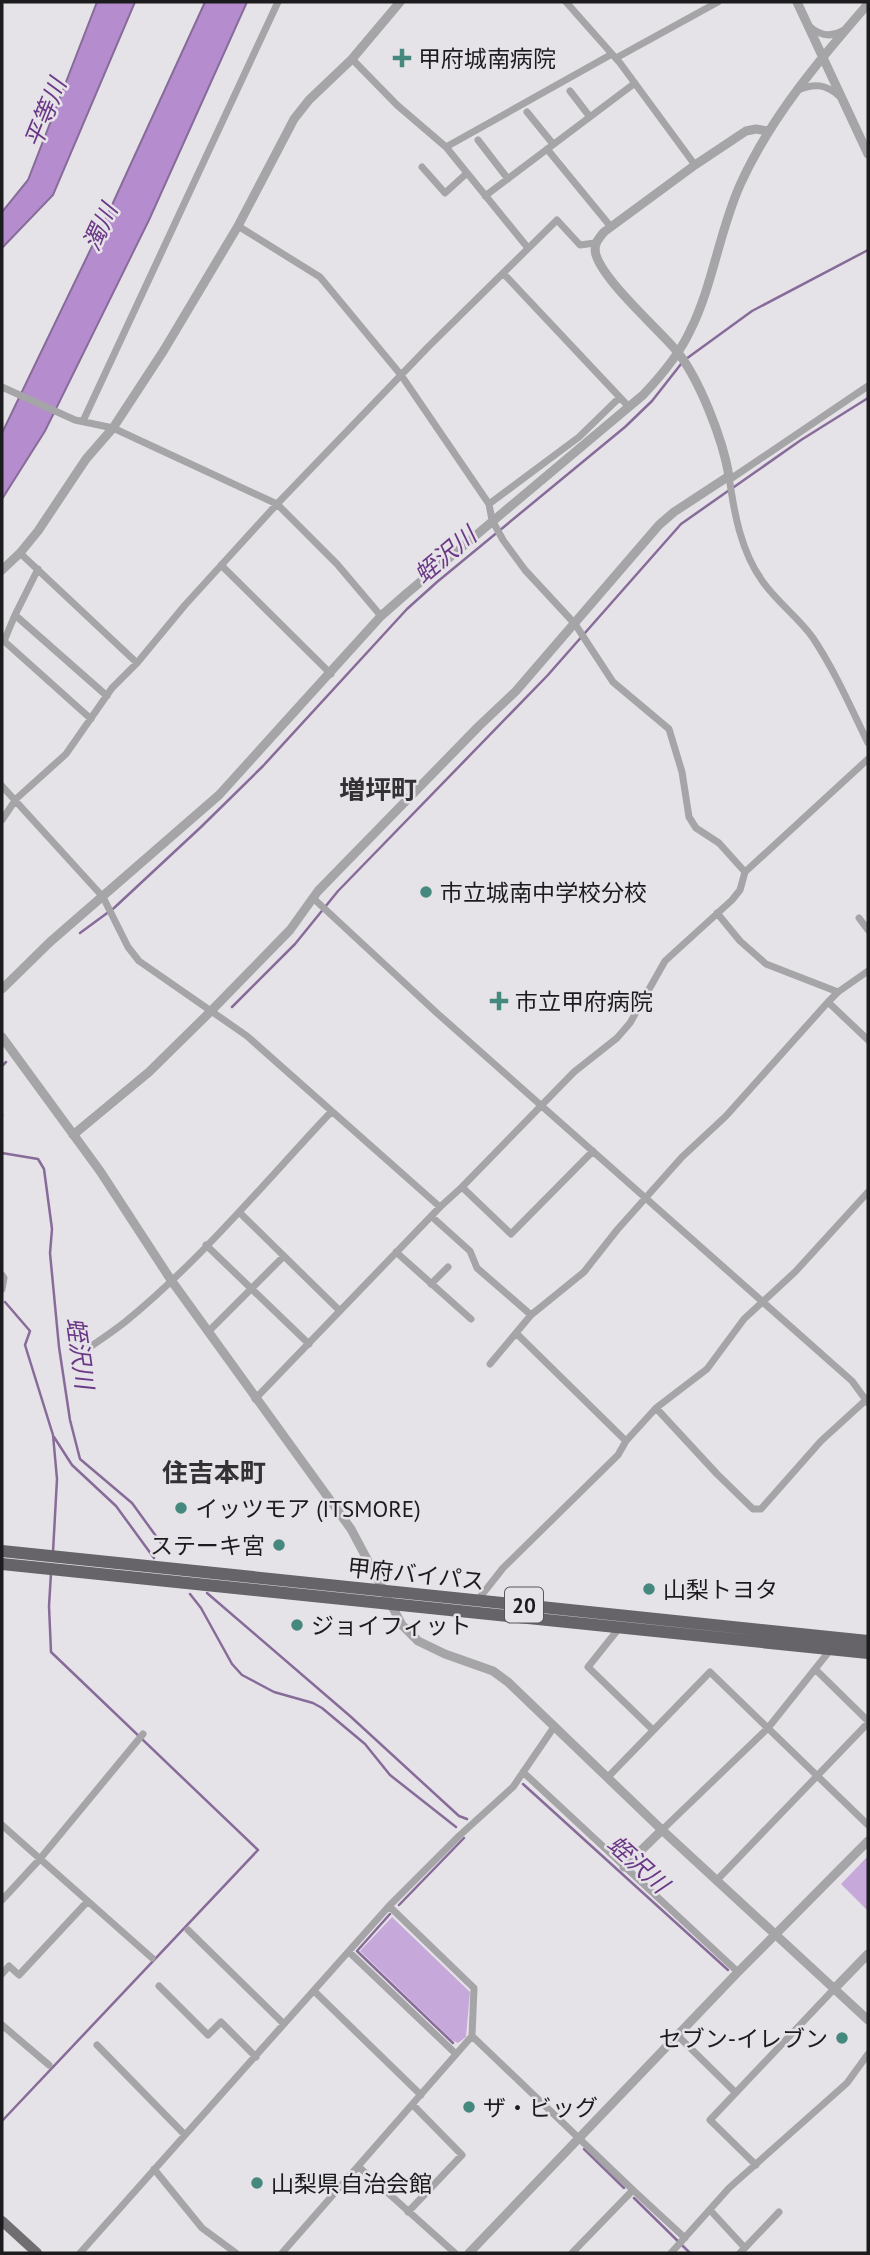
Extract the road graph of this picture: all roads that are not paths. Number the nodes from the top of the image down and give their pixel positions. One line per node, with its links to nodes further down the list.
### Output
1 (278, 2): 39 (street)
2 (400, 2): 11 (street)
3 (566, 2): 9 (street)
4 (718, 2): 9 (street)
5 (797, 2): 7 (street)
6 (868, 4): 8 (street)
7 (808, 26): 8 (street); 10 (street)
8 (847, 28): 10 (street)
9 (614, 56): 12 (street); 20 (street)
10 (823, 58): 13 (street); 15 (street)
11 (352, 59): 20 (street); 28 (street)
12 (635, 83): 17 (street); 23 (street)
13 (798, 90): 15 (street); 18 (street)
14 (570, 91): 17 (street)
15 (839, 96): 22 (street)
16 (527, 112): 21 (street)
17 (590, 117): 21 (street)
18 (768, 131): 23 (street); 33 (street)
19 (478, 141): 26 (street)
20 (446, 147): 25 (street)
21 (550, 147): 26 (street); 29 (street)
22 (868, 154)
23 (695, 165): 29 (street)
24 (422, 167): 25 (street)
25 (467, 173): 27 (street)
26 (508, 179): 27 (street)
27 (485, 196): 31 (street)
28 (237, 226): 34 (street); 40 (street)
29 (611, 227): 30 (street)
30 (595, 243): 31 (street); 33 (street)
31 (528, 248): 32 (street)
32 (503, 274): 34 (street); 37 (street)
33 (682, 359): 38 (street); 42 (street)
34 (401, 375): 43 (street); 44 (street)
35 (868, 386): 42 (street)
36 (2, 387): 39 (street)
37 (619, 398): 38 (street); 41 (street)
38 (629, 407): 41 (street)
39 (79, 420): 40 (street)
40 (113, 428): 44 (street); 46 (street)
41 (592, 431): 43 (street); 45 (street)
42 (729, 479): 52 (street); 57 (street)
43 (489, 503): 45 (street)
44 (277, 504): 47 (street); 51 (street)
45 (494, 523): 51 (street); 52 (street)
46 (20, 553): 48 (street); 49 (street)
47 (221, 565): 53 (street); 54 (street)
48 (37, 569): 50 (street); 53 (street)
49 (2, 570)
50 (15, 615): 55 (street); 56 (street)
51 (381, 617): 54 (street)
52 (576, 626): 62 (street); 63 (street)
53 (137, 663): 55 (street)
54 (331, 674): 64 (street)
55 (107, 696): 56 (street)
56 (91, 719): 60 (street)
57 (868, 743)
58 (868, 759): 62 (street)
59 (2, 786): 60 (street)
60 (16, 799): 61 (street); 64 (street)
61 (2, 820)
62 (745, 872): 65 (street)
63 (315, 899): 72 (street); 75 (street)
64 (105, 901): 69 (street); 72 (street)
65 (717, 913): 70 (street); 75 (street)
66 (859, 918): 67 (street)
67 (868, 930)
68 (868, 971): 70 (street)
69 (2, 989)
70 (838, 992): 71 (street)
71 (828, 1002): 74 (street); 81 (street)
72 (211, 1011): 76 (street); 77 (street)
73 (2, 1037): 77 (street)
74 (868, 1040)
75 (541, 1105): 78 (street); 79 (street)
76 (331, 1112): 82 (street); 83 (street)
77 (74, 1135): 90 (street)
78 (593, 1151): 79 (street); 81 (street)
79 (462, 1187): 82 (street)
80 (868, 1192): 94 (street)
81 (646, 1198): 94 (street); 96 (street)
82 (440, 1207): 84 (street)
83 (239, 1212): 85 (street); 87 (street)
84 (431, 1216): 86 (street); 96 (street)
85 (206, 1245): 90 (street); 92 (street)
86 (396, 1252): 91 (street); 95 (street)
87 (284, 1256): 92 (street); 95 (street)
88 (448, 1267): 91 (street)
89 (2, 1275): 93 (street)
90 (171, 1280): 98 (street); 101 (street)
91 (431, 1284): 97 (street)
92 (251, 1288): 98 (street); 100 (street)
93 (2, 1289)
94 (761, 1303): 104 (street); 105 (street)
95 (340, 1311): 100 (street)
96 (531, 1315): 99 (street)
97 (471, 1320)
98 (208, 1332): 103 (street)
99 (517, 1334): 102 (street); 106 (street)
100 (309, 1344): 103 (street)
101 (81, 1353)
102 (491, 1364)
103 (256, 1399): 108 (street)
104 (867, 1400): 105 (street)
105 (656, 1408): 106 (street)
106 (626, 1441): 109 (street)
107 (4, 1558): 108 (highway, 甲府バイパス / 20)
108 (388, 1598): 109 (highway, 甲府バイパス / 20); 110 (highway, 甲府バイパス / 20); 116 (street)
109 (477, 1601): 111 (highway, 甲府バイパス / 20)
110 (617, 1628): 112 (highway, 甲府バイパス / 20); 118 (street)
111 (868, 1641)
112 (832, 1649): 113 (highway, 甲府バイパス / 20); 114 (street)
113 (868, 1653)
114 (816, 1670): 115 (street); 117 (street)
115 (868, 1722): 121 (street)
116 (554, 1727): 120 (street); 122 (street)
117 (768, 1728): 118 (street); 121 (street); 125 (street)
118 (653, 1730): 122 (street)
119 (143, 1734): 127 (street)
120 (523, 1772): 128 (street); 132 (street)
121 (818, 1776): 124 (street); 129 (street)
122 (608, 1777): 125 (street)
123 (2, 1825): 127 (street)
124 (868, 1825)
125 (662, 1830): 128 (street); 129 (street)
126 (868, 1841): 134 (street)
127 (39, 1860): 130 (street); 131 (street)
128 (624, 1867): 138 (street)
129 (717, 1880): 134 (street)
130 (2, 1900)
131 (87, 1902): 137 (street); 139 (street)
132 (389, 1906): 135 (street); 146 (street)
133 (188, 1930): 144 (street)
134 (776, 1934): 138 (street); 141 (street)
135 (349, 1952): 142 (street); 149 (street)
136 (868, 1954): 141 (street)
137 (152, 1958)
138 (738, 1972): 147 (street)
139 (2, 1974)
140 (159, 1986): 151 (street)
141 (834, 1989): 143 (street); 153 (street)
142 (314, 1992): 144 (street); 154 (street)
143 (868, 2020)
144 (284, 2024): 151 (street)
145 (2, 2025): 152 (street)
146 (472, 2036): 149 (street); 157 (street)
147 (678, 2036): 153 (street); 157 (street)
148 (97, 2045): 156 (street)
149 (456, 2054): 154 (street)
150 (868, 2054): 158 (street)
151 (256, 2057): 156 (street)
152 (49, 2065)
153 (735, 2092): 158 (street)
154 (421, 2095): 155 (street)
155 (413, 2105): 159 (street); 163 (street)
156 (185, 2135): 160 (street)
157 (580, 2138): 161 (street); 173 (street)
158 (756, 2165): 162 (street)
159 (359, 2167): 163 (street); 171 (street)
160 (154, 2169): 169 (street); 170 (street)
161 (633, 2190): 166 (street); 174 (street)
162 (710, 2210): 166 (street); 167 (street)
163 (408, 2212): 172 (street)
164 (779, 2212): 167 (street)
165 (2, 2221): 168 (main road)
166 (682, 2241): 175 (street)
167 (743, 2251)
168 (37, 2253)
169 (80, 2253)
170 (236, 2253)
171 (282, 2253)
172 (455, 2253)
173 (469, 2253)
174 (572, 2253)
175 (671, 2253)

